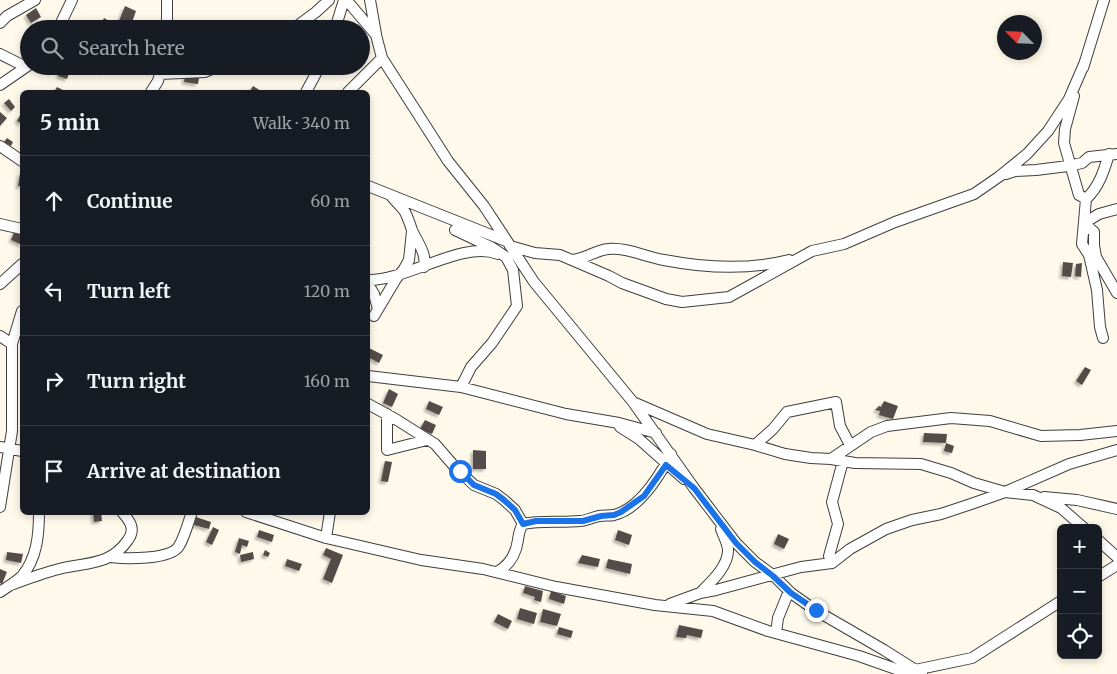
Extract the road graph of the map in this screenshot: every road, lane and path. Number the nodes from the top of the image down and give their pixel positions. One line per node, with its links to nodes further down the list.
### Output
1 (35, 0): 13 (street)
2 (72, 0): 8 (street)
3 (168, 0): 9 (street)
4 (329, 0): 10 (street)
5 (344, 0): 11 (street); 12 (street)
6 (370, 0): 15 (street)
7 (1104, 0): 18 (street)
8 (62, 20)
9 (167, 20)
10 (305, 20)
11 (338, 20)
12 (363, 20)
13 (0, 23)
14 (370, 28): 15 (street)
15 (376, 35): 17 (street)
16 (0, 54): 19 (street)
17 (382, 58): 20 (street); 43 (street)
18 (1085, 62): 32 (street); 33 (street)
19 (20, 63)
20 (370, 70)
21 (20, 71): 25 (street)
22 (159, 75): 26 (street)
23 (315, 75): 27 (street)
24 (365, 75): 28 (street)
25 (0, 85)
26 (152, 90)
27 (307, 90)
28 (350, 90)
29 (0, 146): 31 (street)
30 (1113, 154): 32 (street); 36 (street)
31 (20, 160)
32 (1070, 165): 33 (street); 36 (street)
33 (1000, 176): 47 (street)
34 (370, 187): 35 (street)
35 (389, 194): 42 (street); 43 (street)
36 (1086, 199): 38 (street)
37 (1117, 209): 38 (street)
38 (1084, 222): 44 (street); 46 (street)
39 (0, 224): 40 (street)
40 (20, 229)
41 (455, 230): 45 (street)
42 (412, 231): 50 (street); 51 (street)
43 (508, 243): 48 (street); 62 (street)
44 (1085, 250): 46 (street); 58 (street)
45 (506, 257): 50 (street); 61 (street)
46 (1096, 257): 55 (street)
47 (797, 258): 48 (street); 48 (street)
48 (572, 260)
49 (20, 266): 53 (street)
50 (424, 267): 51 (street)
51 (400, 274): 52 (street); 54 (street)
52 (370, 280)
53 (0, 284)
54 (370, 287)
55 (1117, 293)
56 (20, 318): 59 (street)
57 (0, 336): 59 (street)
58 (1104, 338)
59 (12, 344): 71 (street)
60 (370, 376): 61 (street)
61 (460, 386): 65 (street)
62 (633, 402): 67 (street); 69 (street)
63 (370, 405): 64 (street)
64 (387, 414): 68 (street); 68 (street)
65 (606, 421): 67 (street); 77 (street)
66 (1117, 431): 70 (street)
67 (656, 433): 74 (street)
68 (427, 440): 89 (street)
69 (755, 444): 70 (street); 75 (street)
70 (850, 445): 75 (street)
71 (3, 448): 73 (street); 81 (street)
72 (1117, 450): 79 (street)
73 (20, 451)
74 (671, 454): 77 (street); 78 (street)
75 (831, 459): 76 (street)
76 (843, 461): 79 (street); 95 (street)
77 (666, 465): 78 (street); 89 (street)
78 (694, 488): 88 (street)
79 (1005, 492): 80 (street); 95 (street)
80 (1033, 495): 82 (street); 90 (street)
81 (0, 507)
82 (1117, 509)
83 (38, 515): 100 (street)
84 (125, 515): 93 (street)
85 (191, 515): 93 (street)
86 (255, 515): 91 (street)
87 (330, 515): 91 (street)
88 (718, 520): 99 (street); 103 (street)
89 (523, 524): 97 (street)
90 (1079, 524)
91 (326, 538): 97 (street)
92 (1102, 544): 94 (street)
93 (110, 557): 100 (street)
94 (1117, 557)
95 (832, 563): 99 (street)
96 (1117, 565): 98 (street)
97 (497, 572): 105 (street)
98 (1102, 574)
99 (773, 576): 101 (street); 103 (street)
100 (11, 585): 102 (street)
101 (789, 591): 106 (street); 107 (street)
102 (0, 592)
103 (700, 593): 105 (street)
104 (1057, 604): 107 (street)
105 (666, 605): 106 (street)
106 (776, 633): 107 (street)
107 (916, 673)

